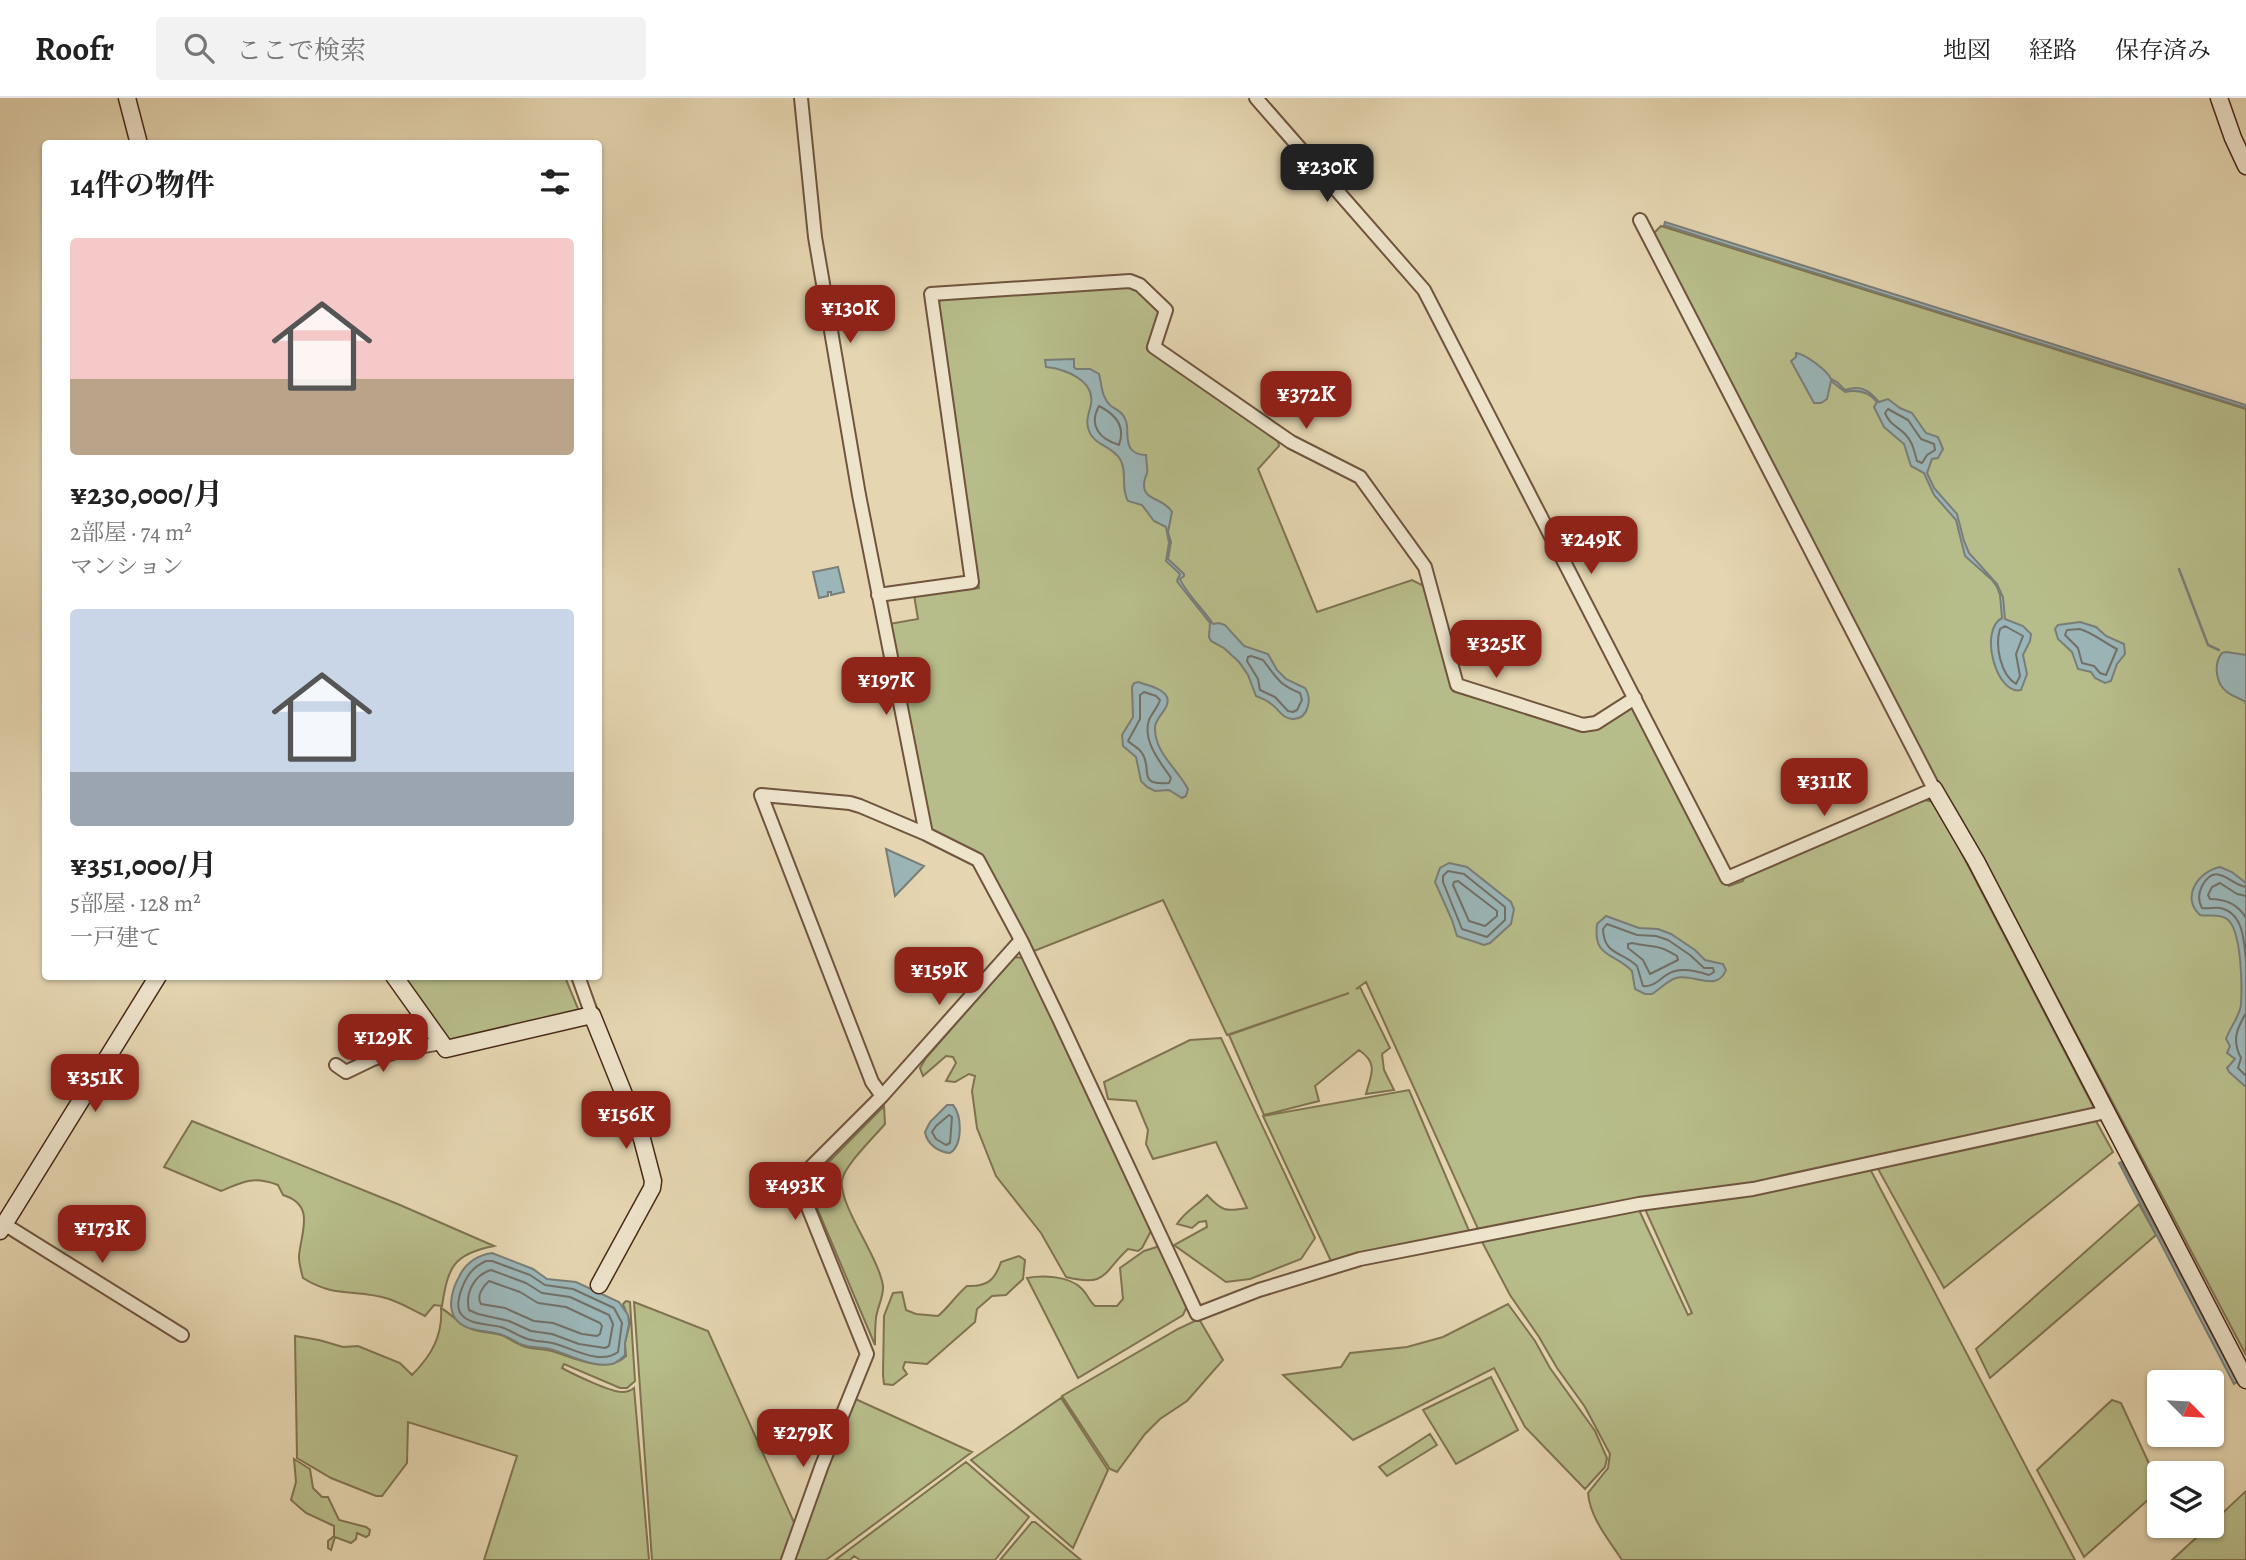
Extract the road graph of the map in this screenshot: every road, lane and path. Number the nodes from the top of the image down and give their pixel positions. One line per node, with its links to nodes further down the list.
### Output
1 (127, 98): 5 (street)
2 (801, 98): 8 (street)
3 (1256, 98): 9 (street)
4 (2219, 98): 6 (street)
5 (138, 140)
6 (2246, 166)
7 (1640, 220): 10 (street)
8 (878, 595): 9 (street); 11 (street)
9 (1635, 698): 10 (street)
10 (1934, 789): 20 (street)
11 (926, 834): 12 (street); 19 (street)
12 (1021, 940): 19 (street); 20 (street)
13 (156, 980): 21 (street)
14 (397, 980): 17 (street)
15 (579, 980): 16 (street)
16 (592, 1015): 17 (street); 22 (street)
17 (441, 1042): 18 (street)
18 (336, 1065)
19 (882, 1096): 25 (street)
20 (2106, 1112): 24 (street)
21 (2, 1228): 23 (street)
22 (599, 1285)
23 (182, 1335)
24 (2246, 1380)
25 (788, 1560)

